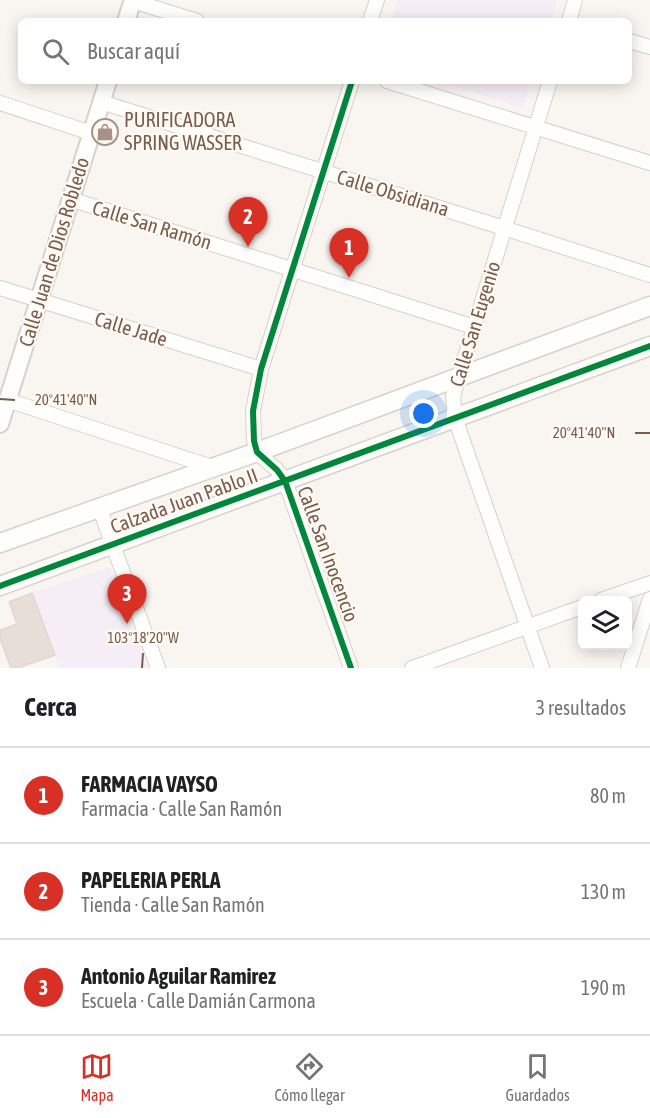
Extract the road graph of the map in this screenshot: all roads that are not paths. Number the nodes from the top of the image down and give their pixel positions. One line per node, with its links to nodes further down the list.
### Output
1 (133, 0): 4 (street); 5 (street)
2 (377, 0): 6 (street)
3 (575, 0): 7 (street)
4 (127, 18)
5 (188, 18)
6 (371, 18)
7 (570, 18)
8 (632, 42): 9 (street)
9 (650, 47)
10 (107, 84): 14 (street, Calle Juan de Dios Robledo)
11 (351, 84): 19 (street)
12 (396, 84): 16 (street)
13 (549, 84): 16 (street, Calle San Eugenio)
14 (101, 102): 17 (street, Calle Juan de Dios Robledo); 19 (street, Calle Obsidiana)
15 (0, 104): 17 (street)
16 (535, 128): 18 (street); 21 (street, Calle San Eugenio)
17 (91, 132): 20 (street, Calle Juan de Dios Robledo)
18 (650, 163)
19 (323, 171): 21 (street, Calle Obsidiana); 22 (street)
20 (70, 200): 22 (street, Calle San Ramón); 25 (street, Calle Juan de Dios Robledo)
21 (504, 228): 23 (street, Calle Obsidiana); 27 (street, Calle San Eugenio)
22 (293, 269): 27 (street, Calle San Ramón); 29 (street)
23 (650, 275)
24 (0, 288): 25 (street, Calle Jade)
25 (39, 300): 29 (street, Calle Jade); 31 (street, Calle Juan de Dios Robledo)
26 (650, 306): 30 (main road, Calzada Juan Pablo II)
27 (474, 327): 30 (street, Calle San Eugenio)
28 (650, 346): 32 (main road, Calzada Juan Pablo II)
29 (261, 369): 34 (street)
30 (459, 376): 32 (street, Calle San Eugenio); 34 (main road, Calzada Juan Pablo II)
31 (7, 400): 33 (street, Calle Juan de Dios Robledo); 35 (street)
32 (455, 418): 36 (main road, Calzada Juan Pablo II); 45 (street, Calle San Eugenio)
33 (0, 424)
34 (257, 452): 35 (main road, Calzada Juan Pablo II); 36 (street, Calle San Inocencio)
35 (213, 467): 37 (main road, Calzada Juan Pablo II)
36 (285, 481): 39 (main road, Calzada Juan Pablo II); 47 (street, Calle San Inocencio)
37 (99, 507): 38 (main road, Calzada Juan Pablo II); 39 (street)
38 (0, 543)
39 (112, 545): 41 (main road, Calzada Juan Pablo II); 46 (street)
40 (650, 583): 42 (street)
41 (0, 586)
42 (613, 596)
43 (650, 599): 50 (street)
44 (578, 608): 45 (street)
45 (527, 627): 48 (street); 49 (street, Calle San Eugenio)
46 (158, 668)
47 (351, 668)
48 (412, 668)
49 (542, 668)
50 (628, 668)

